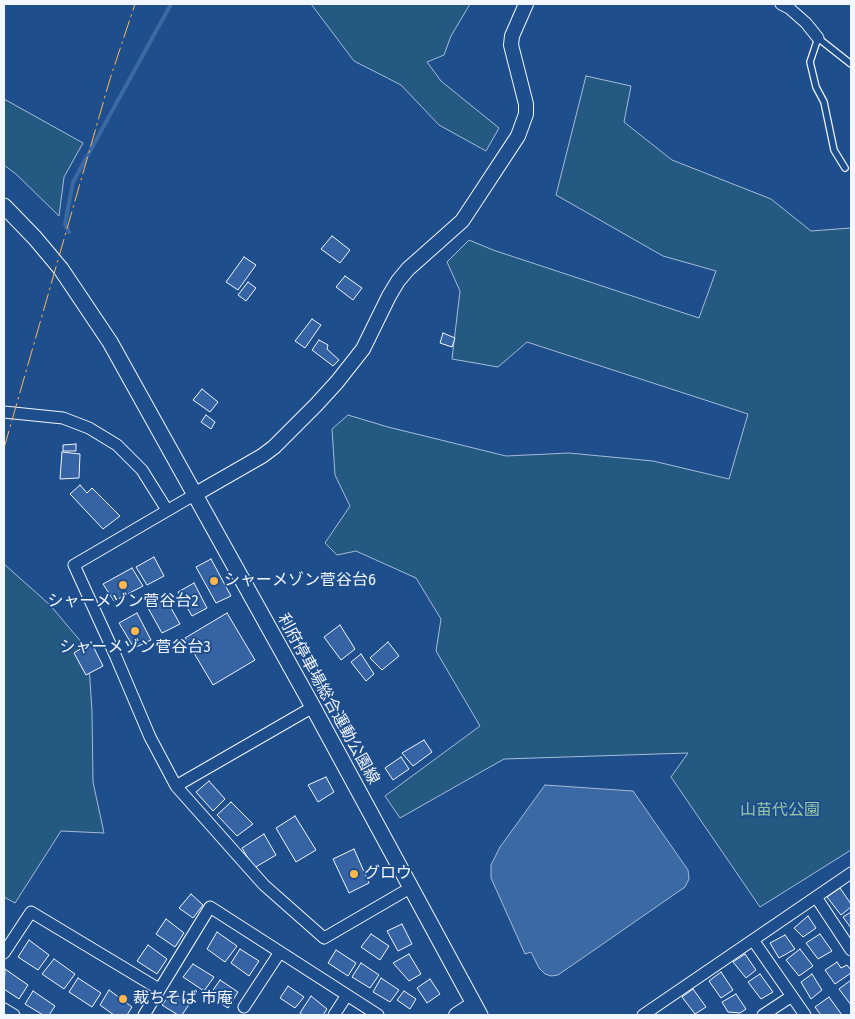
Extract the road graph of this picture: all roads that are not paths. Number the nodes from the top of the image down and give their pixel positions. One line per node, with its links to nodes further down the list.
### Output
1 (526, 4): 8 (street)
2 (781, 4): 3 (street)
3 (818, 38): 4 (lane); 5 (lane)
4 (851, 64)
5 (845, 168)
6 (4, 206): 8 (main road, 利府停車場総合運動公園線)
7 (4, 412): 9 (street)
8 (194, 495): 9 (street); 10 (main road, 利府停車場総合運動公園線)
9 (166, 510): 11 (street)
10 (313, 707): 11 (street); 13 (main road, 利府停車場総合運動公園線)
11 (176, 786): 13 (street)
12 (851, 873): 14 (street)
13 (410, 888): 24 (main road, 利府停車場総合運動公園線)
14 (816, 898): 15 (street); 16 (street)
15 (753, 940): 21 (street); 30 (street)
16 (851, 949)
17 (280, 952): 19 (street); 20 (street); 22 (street)
18 (4, 953): 19 (street)
19 (159, 989): 26 (street)
20 (347, 995): 27 (street); 28 (street)
21 (792, 996): 31 (street); 32 (street)
22 (244, 1007)
23 (4, 1008): 25 (street)
24 (476, 1009): 29 (street)
25 (14, 1015)
26 (146, 1015)
27 (334, 1015)
28 (378, 1015)
29 (456, 1015)
30 (643, 1015)
31 (763, 1015)
32 (805, 1015)

